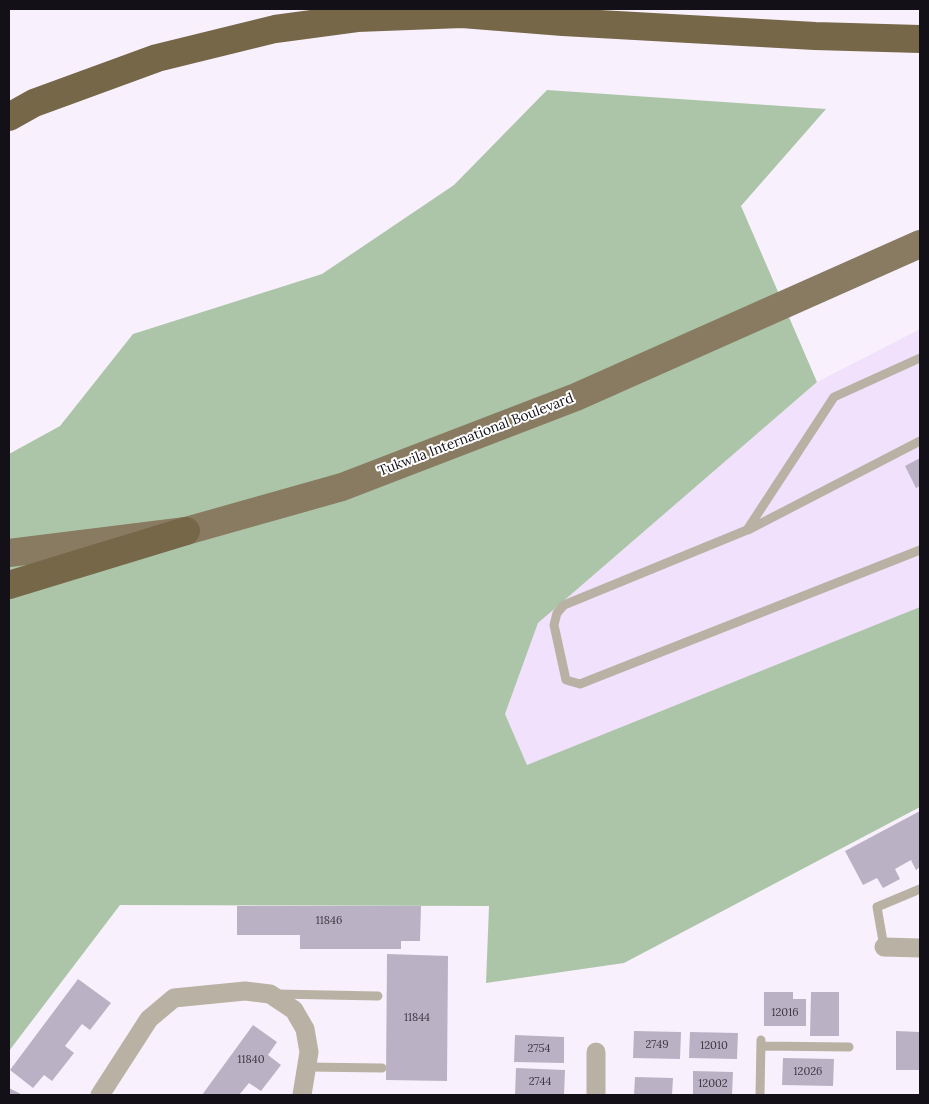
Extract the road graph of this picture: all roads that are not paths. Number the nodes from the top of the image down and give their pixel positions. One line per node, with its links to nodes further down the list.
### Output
1 (920, 39): 2 (highway)
2 (9, 117)
3 (920, 244): 6 (main road, Tukwila International Boulevard)
4 (920, 358): 7 (lane)
5 (920, 441): 7 (lane)
6 (186, 530): 9 (main road, Tukwila International Boulevard); 10 (highway)
7 (748, 530): 8 (lane)
8 (920, 550)
9 (9, 553)
10 (9, 585)
11 (920, 889): 12 (lane)
12 (884, 947): 13 (street)
13 (920, 948)
14 (270, 994): 15 (lane); 18 (street); 20 (street)
15 (378, 996)
16 (849, 1047): 23 (lane)
17 (596, 1052): 22 (street)
18 (306, 1067): 19 (lane); 21 (street)
19 (382, 1068)
20 (100, 1095)
21 (302, 1095)
22 (596, 1095)
23 (760, 1095)

